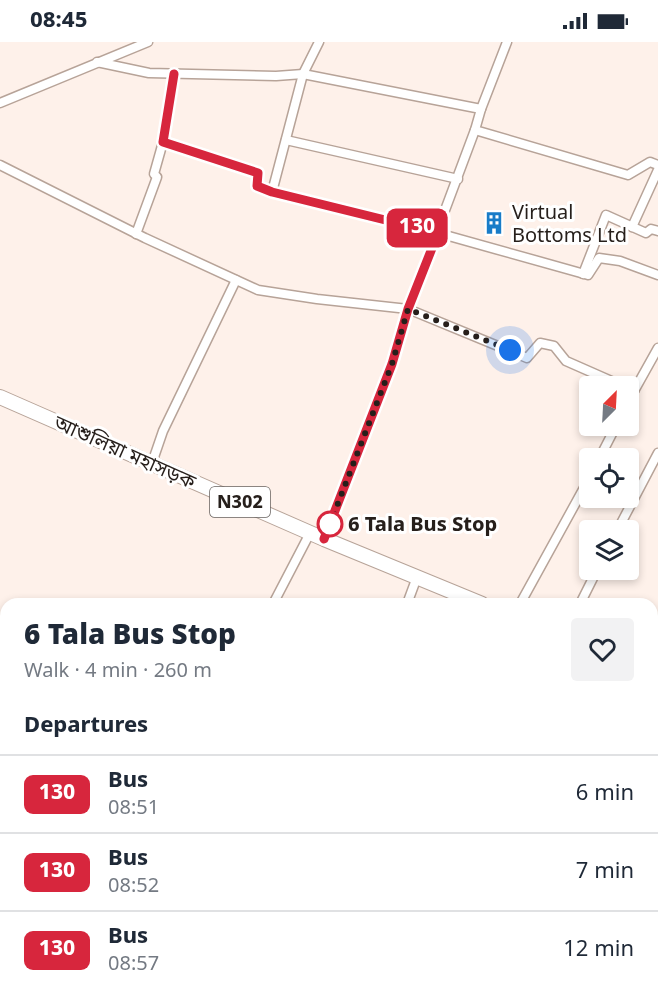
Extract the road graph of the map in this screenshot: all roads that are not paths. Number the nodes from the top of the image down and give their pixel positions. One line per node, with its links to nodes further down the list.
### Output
1 (319, 42): 6 (street)
2 (507, 42): 8 (street)
3 (141, 43): 4 (street)
4 (97, 62): 5 (street); 7 (street)
5 (174, 74): 6 (street); 11 (street)
6 (303, 74): 8 (street); 10 (street)
7 (0, 103)
8 (482, 109): 9 (street)
9 (475, 130): 13 (street); 15 (street)
10 (286, 140): 15 (street); 16 (street)
11 (163, 142): 16 (street); 20 (street)
12 (0, 165): 20 (street)
13 (658, 165)
14 (658, 170): 17 (street)
15 (458, 179): 19 (street)
16 (272, 192): 19 (street)
17 (632, 227): 18 (street); 21 (street)
18 (658, 231)
19 (438, 233): 21 (street); 24 (street)
20 (136, 234): 23 (street)
21 (583, 274): 22 (street)
22 (658, 275)
23 (236, 280): 24 (street); 30 (street)
24 (408, 309): 26 (street); 34 (street)
25 (658, 348): 27 (street)
26 (600, 376)
27 (638, 376)
28 (0, 397): 30 (highway, আশুলিয়া মহাসড়ক / N302)
29 (658, 453): 32 (street)
30 (152, 464): 33 (highway, আশুলিয়া মহাসড়ক / N302)
31 (579, 497): 40 (street)
32 (622, 520)
33 (310, 533): 34 (highway, আশুলিয়া মহাসড়ক / N302); 37 (street)
34 (324, 539): 35 (highway, আশুলিয়া মহাসড়ক / N302)
35 (417, 577): 38 (street); 39 (highway, আশুলিয়া মহাসড়ক / N302)
36 (592, 580): 41 (street)
37 (276, 598)
38 (409, 598)
39 (468, 598)
40 (523, 598)
41 (583, 598)

